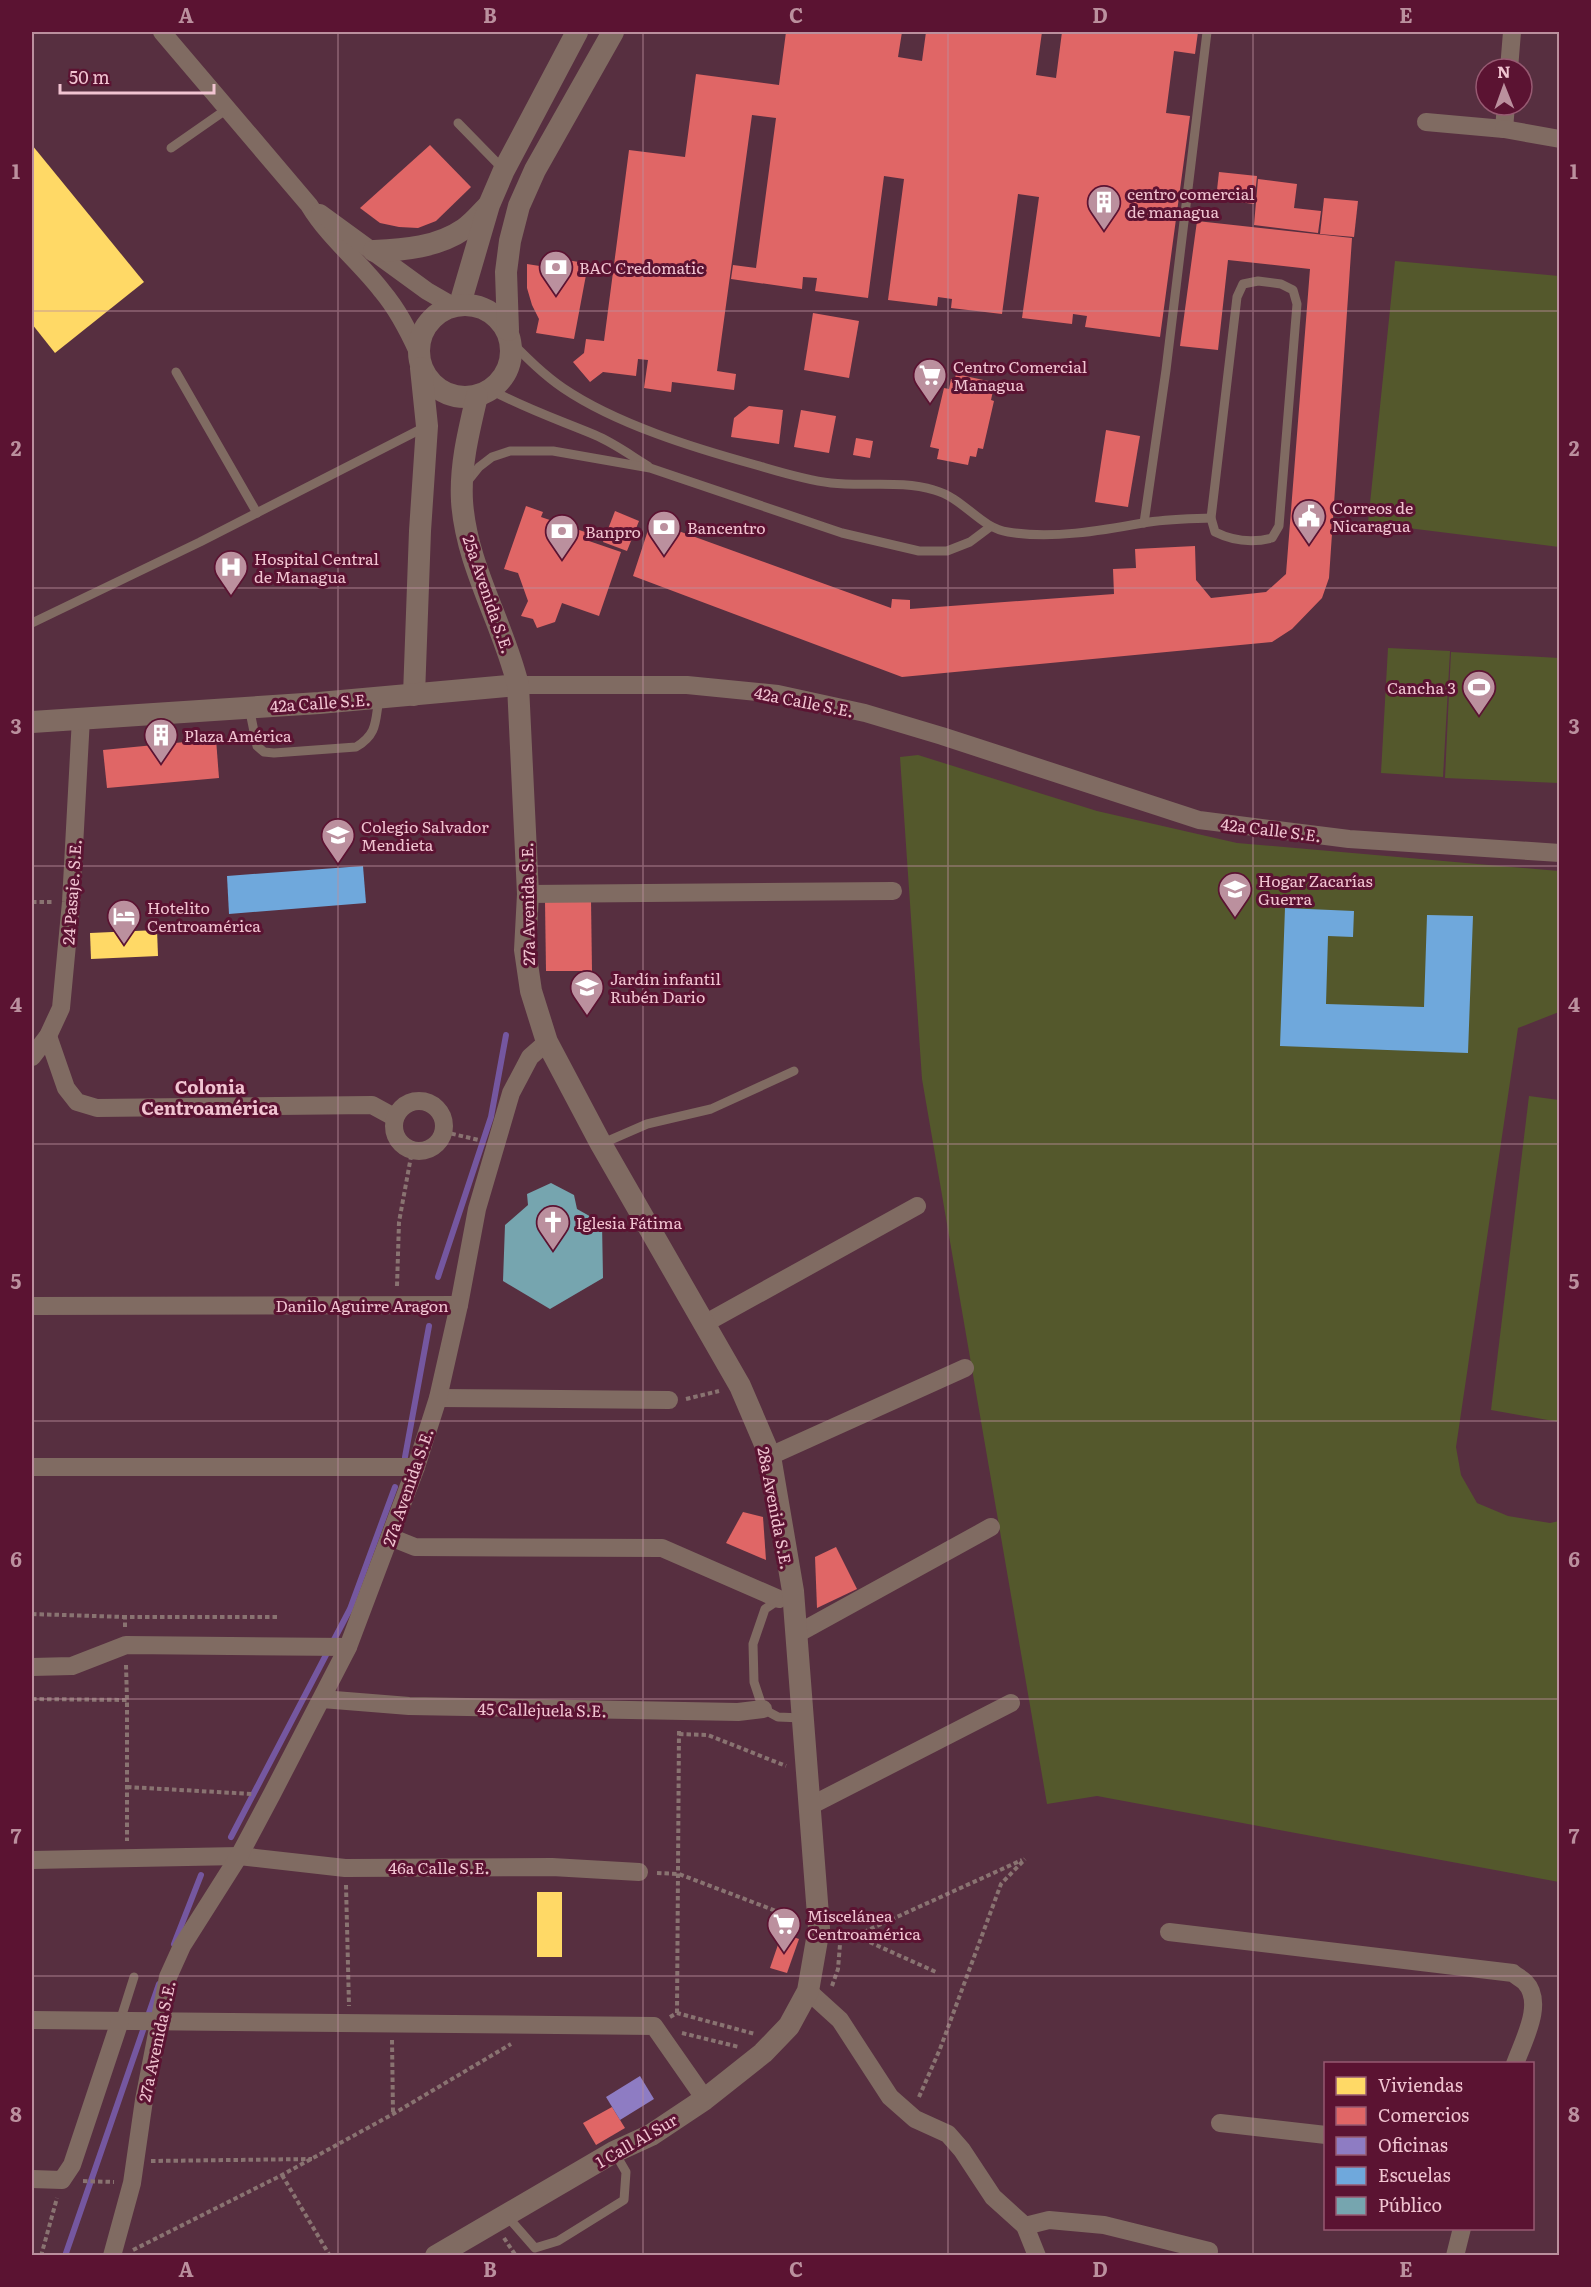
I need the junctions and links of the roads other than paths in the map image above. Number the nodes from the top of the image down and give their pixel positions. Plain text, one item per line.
1 (162, 32) edge
2 (577, 32) edge
3 (613, 32) edge
4 (1207, 32) edge
5 (1512, 32) edge
6 (1510, 57) edge
7 (227, 109) junction
8 (1505, 117) edge
9 (1426, 122) dead end
10 (458, 123) dead end
11 (1504, 129) junction
12 (1560, 139) edge
13 (171, 148) dead end
14 (504, 170) junction
15 (309, 205) junction
16 (489, 205) junction
17 (374, 251) junction
18 (456, 305) junction
19 (510, 337) junction
20 (420, 360) junction
21 (176, 372) dead end
22 (484, 393) junction
23 (427, 426) junction
24 (650, 468) junction
25 (462, 488) junction
26 (257, 513) junction
27 (1211, 518) junction
28 (1144, 523) junction
29 (990, 527) junction
30 (32, 623) edge
31 (518, 685) junction
32 (414, 695) junction
33 (379, 698) junction
34 (249, 707) junction
35 (81, 718) junction
36 (32, 722) edge
37 (1560, 853) edge
38 (893, 891) dead end
39 (528, 894) junction
40 (48, 1036) junction
41 (547, 1042) junction
42 (32, 1057) edge
43 (794, 1071) dead end
44 (394, 1117) junction
45 (601, 1144) junction
46 (917, 1206) dead end
47 (459, 1305) junction
48 (32, 1306) edge
49 (704, 1324) junction
50 (965, 1368) dead end
51 (438, 1398) junction
52 (669, 1400) road end
53 (770, 1456) junction
54 (32, 1467) edge
55 (413, 1468) junction
56 (991, 1527) dead end
57 (390, 1537) junction
58 (786, 1595) junction
59 (795, 1635) junction
60 (342, 1646) junction
61 (32, 1667) edge
62 (322, 1699) junction
63 (1011, 1703) dead end
64 (763, 1709) junction
65 (802, 1718) junction
66 (808, 1807) junction
67 (236, 1856) junction
68 (32, 1860) edge
69 (639, 1872) road end
70 (1169, 1932) dead end
71 (134, 1977) dead end
72 (816, 1999) junction
73 (32, 2020) edge
74 (140, 2022) junction
75 (1516, 2062) edge
76 (705, 2099) junction
77 (1220, 2123) dead end
78 (1324, 2135) edge
79 (615, 2152) junction
80 (32, 2179) edge
81 (506, 2215) junction
82 (1025, 2226) junction
83 (1462, 2230) edge
84 (1209, 2251) dead end
85 (112, 2256) edge
86 (436, 2256) edge
87 (1037, 2256) edge
88 (1455, 2256) edge

1 - 7 street
2 - 14 street
3 - 19 street
4 - 28 lane
5 - 6 street
7 - 13 lane
7 - 15 street
8 - 11 street
9 - 11 street
10 - 14 lane
11 - 12 street
14 - 16 street
15 - 17 street
15 - 20 street
16 - 17 street
16 - 18 street
17 - 18 street
18 - 19 street
18 - 20 street
19 - 22 street
19 - 29 lane
20 - 22 street
20 - 23 street
21 - 26 lane
22 - 24 lane
22 - 25 street, 25a Avenida S.E.
23 - 26 lane
23 - 32 street
24 - 25 lane
24 - 29 lane
25 - 31 street, 25a Avenida S.E.
26 - 30 lane
27 - 27 lane
27 - 28 lane
28 - 29 lane
31 - 32 street, 42a Calle S.E.
31 - 37 street, 42a Calle S.E.
31 - 39 street, 27a Avenida S.E.
32 - 33 street, 42a Calle S.E.
33 - 34 street, 42a Calle S.E.
33 - 34 lane
34 - 35 street, 42a Calle S.E.
35 - 36 street, 42a Calle S.E.
35 - 40 street, 24 Pasaje. S.E.
38 - 39 street
39 - 41 street, 27a Avenida S.E.
40 - 42 street, 24 Pasaje. S.E.
40 - 44 street
41 - 45 street, 28a Avenida S.E.
41 - 47 street, 27a Avenida S.E.
43 - 45 lane
44 - 44 street
45 - 49 street, 28a Avenida S.E.
46 - 49 street
47 - 48 street, Danilo Aguirre Aragon
47 - 51 street, 27a Avenida S.E.
49 - 53 street, 28a Avenida S.E.
50 - 53 street
51 - 52 street
51 - 55 street, 27a Avenida S.E.
53 - 58 street, 28a Avenida S.E.
54 - 55 street
55 - 57 street, 27a Avenida S.E.
56 - 59 street
57 - 58 street
57 - 60 street, 27a Avenida S.E.
58 - 59 street, 28a Avenida S.E.
58 - 64 lane
59 - 65 street, 28a Avenida S.E.
60 - 61 street
60 - 62 street, 27a Avenida S.E.
62 - 64 street, 45 Callejuela S.E.
62 - 67 street, 27a Avenida S.E.
63 - 66 street
64 - 65 lane
65 - 66 street, 28a Avenida S.E.
66 - 72 street, 28a Avenida S.E.
67 - 68 street, 46a Calle S.E.
67 - 69 street, 46a Calle S.E.
67 - 74 street, 27a Avenida S.E.
70 - 75 street
71 - 74 lane
72 - 76 street, 1 Call Al Sur
72 - 82 street
73 - 74 street
74 - 76 street
74 - 80 street
74 - 85 street, 27a Avenida S.E.
76 - 79 street, 1 Call Al Sur
77 - 78 street
79 - 81 street, 1 Call Al Sur
79 - 81 lane
81 - 86 street, 1 Call Al Sur
82 - 84 street
82 - 87 street
83 - 88 street

